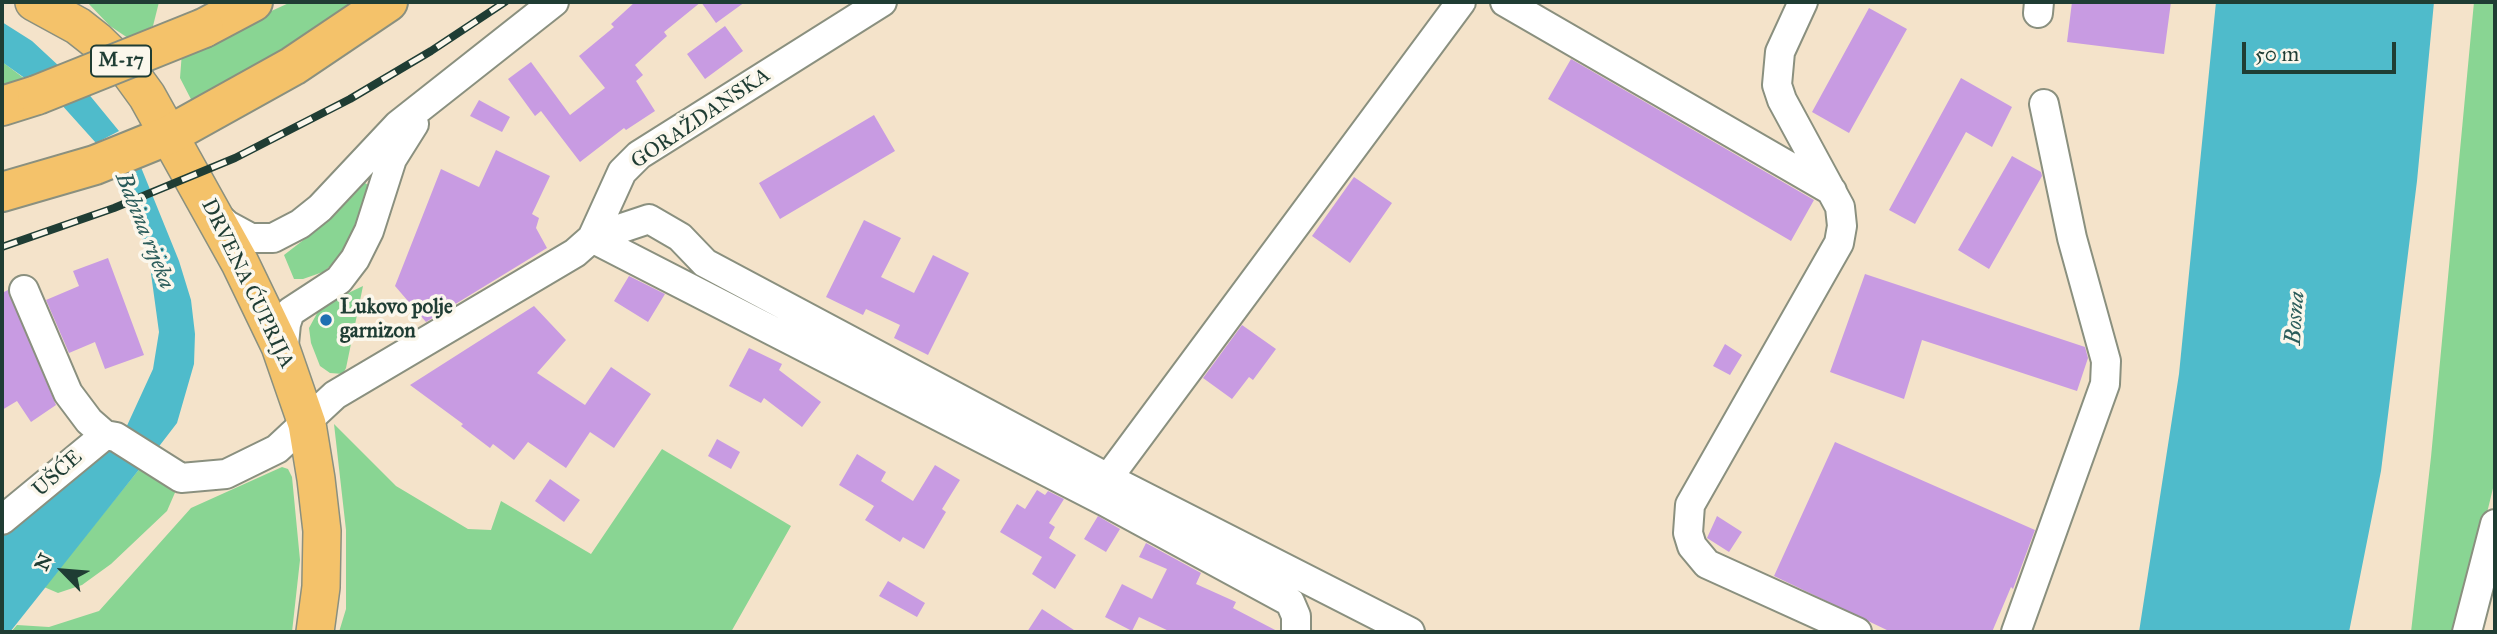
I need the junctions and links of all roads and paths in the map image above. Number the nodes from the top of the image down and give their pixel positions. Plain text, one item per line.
1 (34, 2) edge
2 (253, 2) edge
3 (388, 2) edge
4 (554, 2) edge
5 (882, 2) edge
6 (1461, 2) edge
7 (1505, 2) edge
8 (1803, 2) edge
9 (73, 14) edge
10 (439, 91) junction
11 (19, 101) edge
12 (2045, 104) dead end
13 (156, 141) junction
14 (1832, 191) junction
15 (2, 192) edge
16 (212, 212) junction
17 (592, 238) junction
18 (24, 290) dead end
19 (283, 354) junction
20 (307, 425) junction
21 (110, 436) junction
22 (1108, 478) junction
23 (2, 520) edge
24 (2495, 524) edge
25 (315, 632) edge
26 (1296, 632) edge
27 (1410, 632) edge
28 (1857, 632) edge
29 (2016, 632) edge
30 (2467, 632) edge

1 - 9 main road, DRVENA ĆUPRIJA
2 - 11 highway, M-17, bridge
3 - 13 highway
4 - 10 street
5 - 17 street, GORAŽDANSKA
6 - 22 street
7 - 14 street
8 - 14 street
9 - 13 main road, DRVENA ĆUPRIJA
10 - 16 street
10 - 19 street
12 - 29 street
13 - 15 highway
13 - 16 main road, DRVENA ĆUPRIJA
14 - 28 street
16 - 19 main road, DRVENA ĆUPRIJA
17 - 20 street, GORAŽDANSKA
17 - 22 street
17 - 26 street
18 - 21 street, GORAŽDANSKA
19 - 20 main road, DRVENA ĆUPRIJA
20 - 21 street, GORAŽDANSKA
20 - 25 main road, DRVENA ĆUPRIJA
21 - 23 street, UŠĆE
22 - 27 street
24 - 30 street

